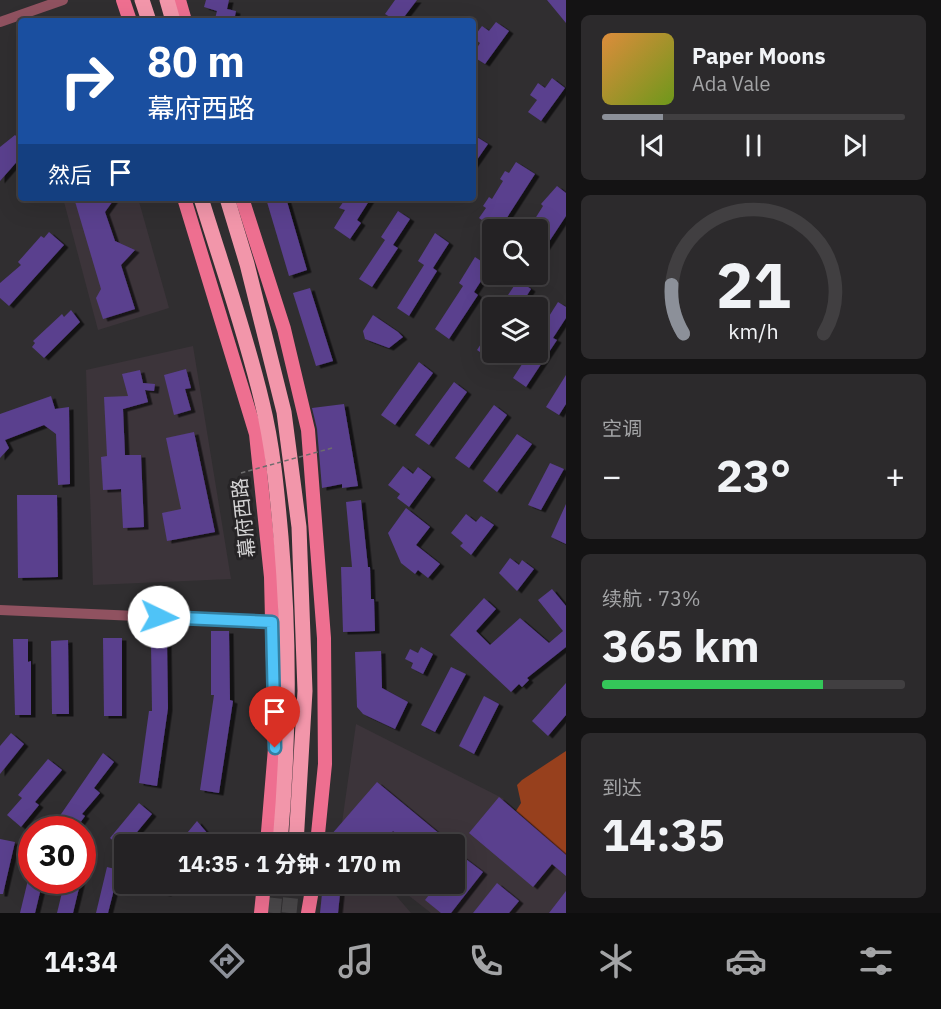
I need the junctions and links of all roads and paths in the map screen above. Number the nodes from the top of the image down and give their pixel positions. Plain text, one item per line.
1 (63, 0) edge
2 (123, 0) edge
3 (142, 0) edge
4 (166, 0) edge
5 (179, 0) edge
6 (129, 18) edge
7 (147, 18) edge
8 (172, 18) edge
9 (184, 18) edge
10 (0, 22) edge
11 (185, 201) edge
12 (202, 201) edge
13 (228, 201) edge
14 (243, 201) edge
15 (332, 448) dead end
16 (241, 473) dead end
17 (0, 610) edge
18 (272, 622) junction
19 (268, 834) edge
20 (281, 834) edge
21 (297, 834) edge
22 (317, 834) edge
23 (263, 894) edge
24 (311, 894) edge
25 (261, 913) edge
26 (308, 913) edge

1 - 10 street
2 - 6 main road
3 - 7 highway
4 - 8 highway
5 - 9 main road
11 - 18 main road, 幕府西路
12 - 20 highway, 幕府西路
13 - 21 highway
14 - 22 main road
15 - 16 path, bridge
17 - 18 street
18 - 19 main road, 幕府西路
23 - 25 main road
24 - 26 main road

